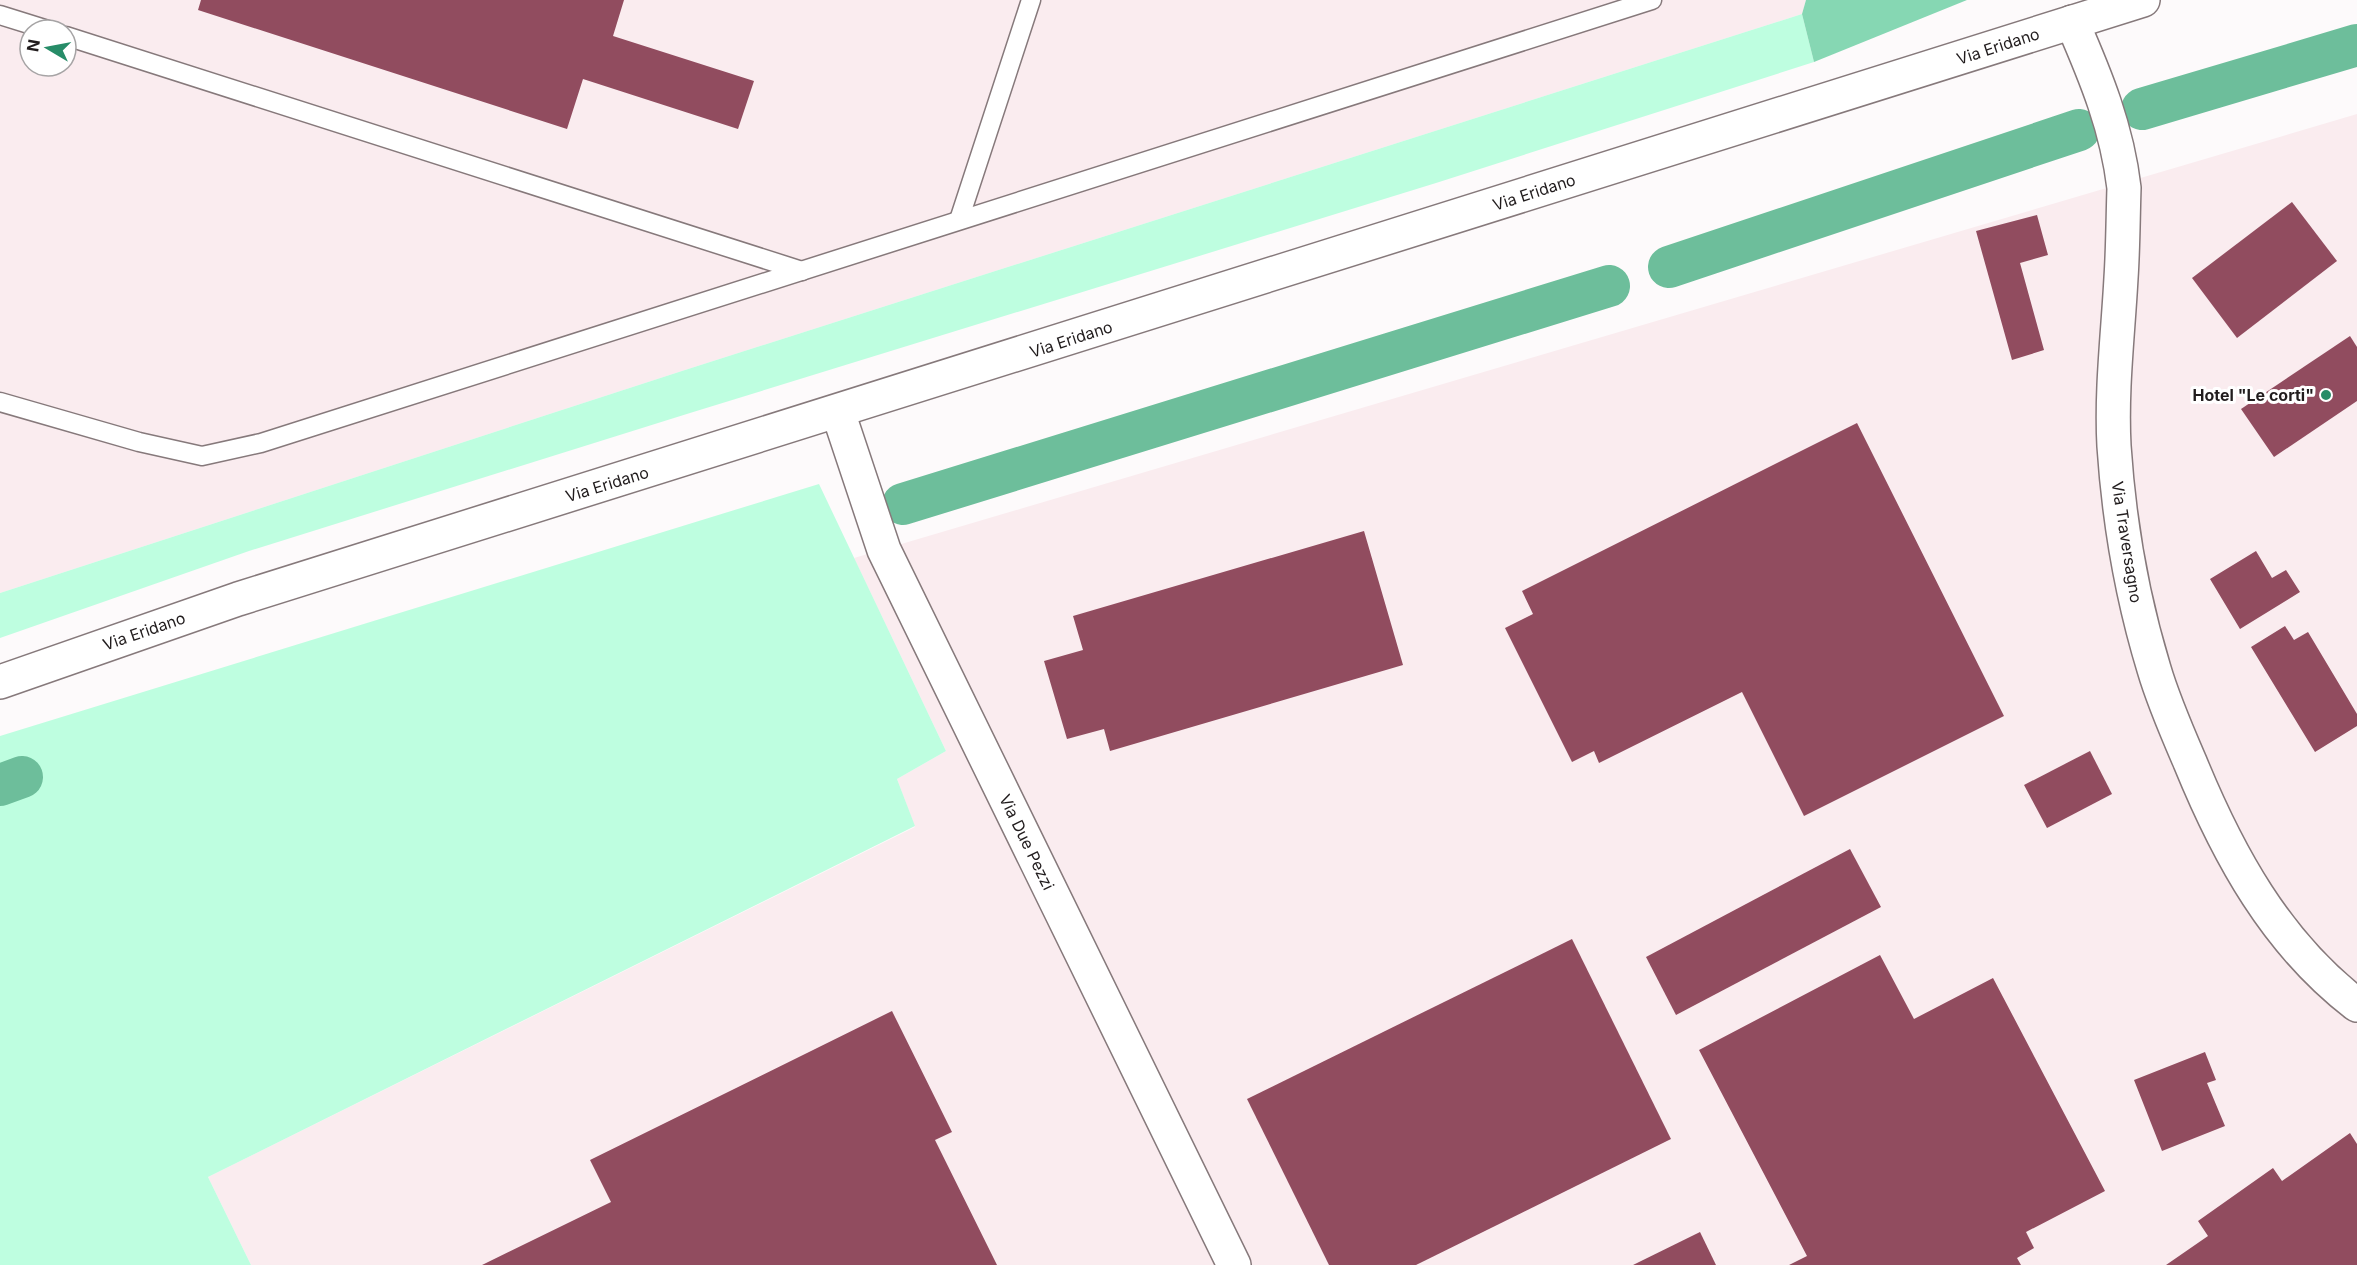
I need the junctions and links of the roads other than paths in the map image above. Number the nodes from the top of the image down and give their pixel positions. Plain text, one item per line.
1 (1031, 0) edge
2 (1652, 0) edge
3 (2144, 0) edge
4 (0, 15) edge
5 (18, 21) edge
6 (2072, 22) junction
7 (78, 40) edge
8 (959, 220) junction
9 (802, 271) junction
10 (0, 402) edge
11 (838, 412) junction
12 (0, 682) edge
13 (2357, 1005) edge
14 (1234, 1265) edge

1 - 8 lane
2 - 8 lane
3 - 6 main road, Via Eridano
4 - 5 lane
6 - 11 main road, Via Eridano
6 - 13 main road, Via Traversagno
7 - 9 lane
8 - 9 lane
9 - 10 lane
11 - 12 main road, Via Eridano
11 - 14 main road, Via Due Pezzi

